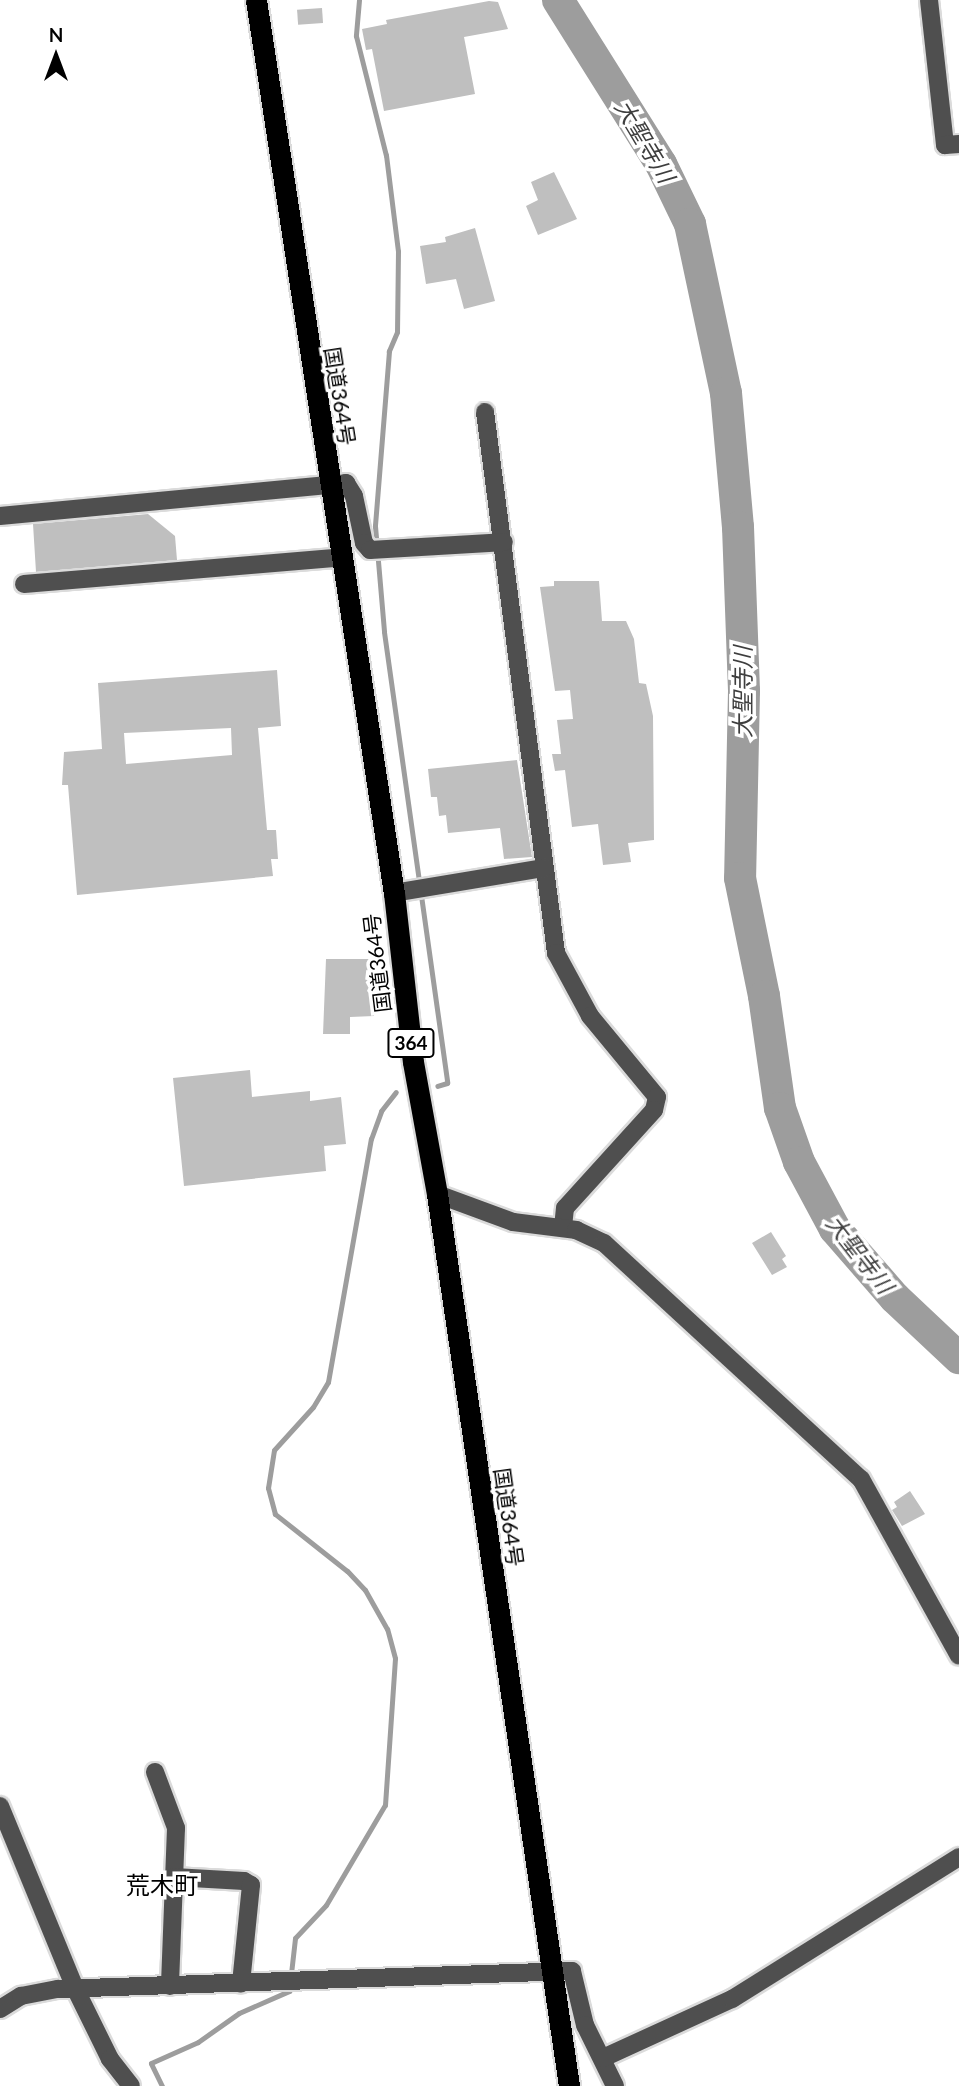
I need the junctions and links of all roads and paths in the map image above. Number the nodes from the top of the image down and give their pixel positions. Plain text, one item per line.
1 (256, 0) edge
2 (929, 0) edge
3 (959, 144) edge
4 (485, 412) dead end
5 (329, 482) junction
6 (0, 516) edge
7 (504, 542) junction
8 (343, 557) junction
9 (24, 584) dead end
10 (544, 868) junction
11 (394, 893) junction
12 (437, 1194) junction
13 (563, 1227) junction
14 (959, 1656) edge
15 (155, 1772) dead end
16 (0, 1806) edge
17 (959, 1857) edge
18 (174, 1877) junction
19 (549, 1971) junction
20 (241, 1983) junction
21 (170, 1986) junction
22 (76, 1990) junction
23 (0, 2009) edge
24 (603, 2058) junction
25 (131, 2086) edge
26 (569, 2086) edge
27 (615, 2086) edge

1 - 5 highway, 国道364号 / 364
2 - 3 street
4 - 7 street
5 - 6 street
5 - 7 street
5 - 8 highway, 国道364号 / 364
7 - 10 street
8 - 9 street
8 - 11 highway, 国道364号 / 364
10 - 11 street
10 - 13 street
11 - 12 highway, 国道364号 / 364
12 - 13 street
12 - 19 highway, 国道364号 / 364
13 - 14 street
15 - 18 street
16 - 22 street
17 - 24 street
18 - 20 street
18 - 21 street
19 - 20 street
19 - 24 street
19 - 26 highway, 国道364号 / 364
20 - 21 street
21 - 22 street
22 - 23 street
22 - 25 street
24 - 27 street

